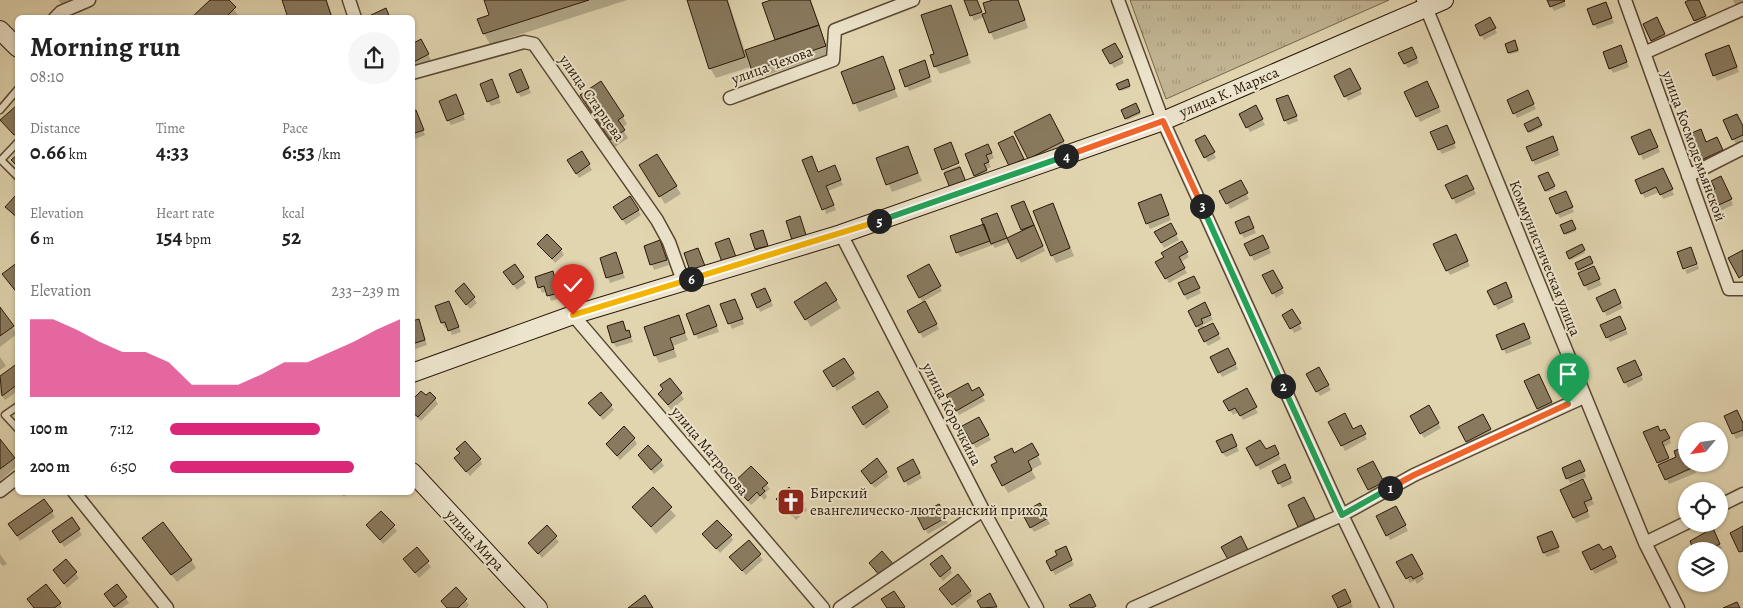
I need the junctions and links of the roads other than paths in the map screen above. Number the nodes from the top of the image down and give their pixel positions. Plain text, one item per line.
1 (89, 0) edge
2 (349, 0) edge
3 (913, 0) edge
4 (1118, 0) edge
5 (1444, 0) edge
6 (1625, 0) edge
7 (1425, 4) edge
8 (1743, 9) edge
9 (58, 15) edge
10 (354, 15) edge
11 (0, 30) edge
12 (15, 45) edge
13 (1644, 53) junction
14 (415, 72) edge
15 (15, 93) edge
16 (730, 98) dead end
17 (0, 110) edge
18 (1163, 121) junction
19 (15, 145) edge
20 (1743, 148) edge
21 (15, 174) edge
22 (1688, 176) junction
23 (841, 234) junction
24 (683, 281) junction
25 (1743, 289) edge
26 (573, 315) junction
27 (415, 372) edge
28 (1584, 397) junction
29 (15, 408) edge
30 (15, 426) edge
31 (415, 475) edge
32 (15, 479) edge
33 (0, 491) edge
34 (1743, 494) edge
35 (76, 495) edge
36 (1728, 502) edge
37 (983, 510) junction
38 (1342, 515) junction
39 (1678, 527) edge
40 (1645, 543) junction
41 (167, 608) edge
42 (538, 608) edge
43 (823, 608) edge
44 (840, 608) edge
45 (1037, 608) edge
46 (1133, 608) edge
47 (1387, 608) edge
48 (1678, 608) edge

1 - 9 street
2 - 10 street
3 - 16 street, улица Чехова
4 - 18 street
5 - 7 main road, улица К. Маркса
6 - 13 street, улица Космодемьянской
7 - 18 main road, улица К. Маркса
7 - 28 street, Коммунистическая улица
8 - 13 street
11 - 12 main road
13 - 22 street, улица Космодемьянской
14 - 24 street, улица Старцева
15 - 17 lane
18 - 23 main road, улица К. Маркса
18 - 38 street
19 - 21 lane
20 - 22 street
22 - 25 street, улица Космодемьянской
23 - 24 main road, улица К. Маркса
23 - 37 street, улица Корочкина
24 - 26 main road, улица К. Маркса
26 - 27 main road, улица К. Маркса
26 - 43 street, улица Матросова
28 - 38 street
28 - 40 street, Коммунистическая улица
29 - 30 lane
31 - 42 main road, улица Мира
32 - 33 street
34 - 36 street
35 - 41 street
37 - 44 street
37 - 45 street, улица Корочкина
38 - 46 street
38 - 47 street
39 - 40 street
40 - 48 street, Коммунистическая улица

